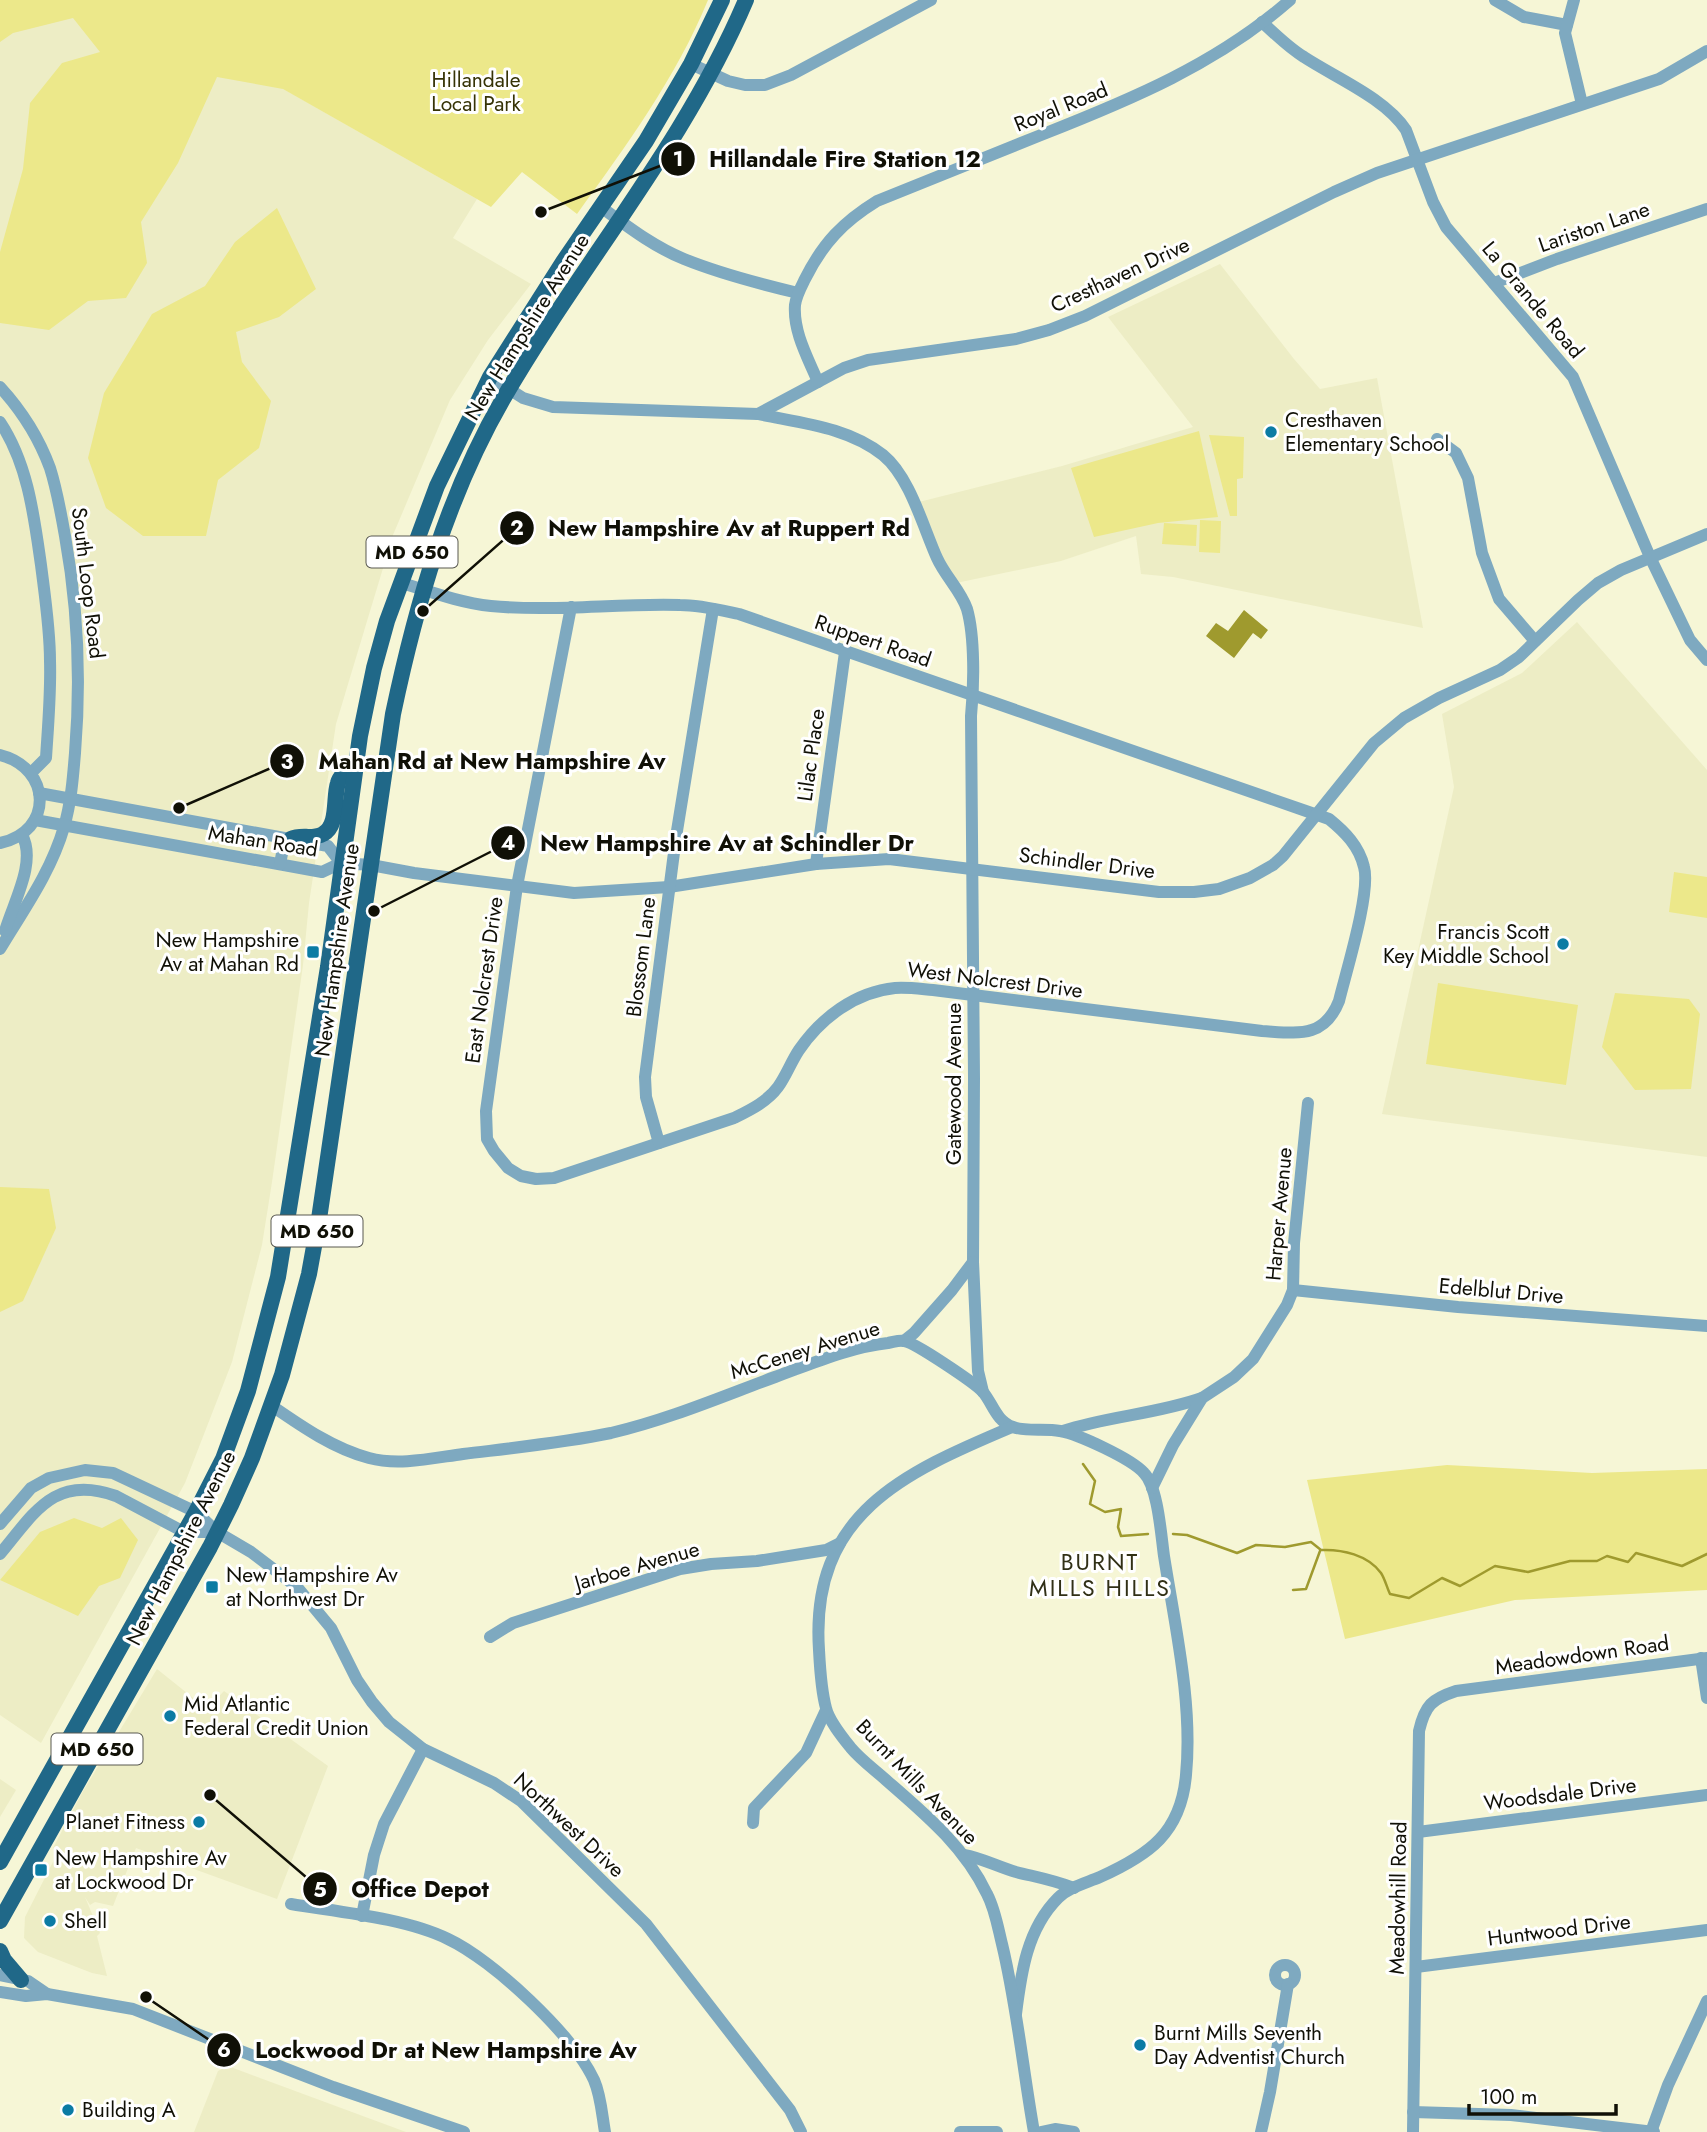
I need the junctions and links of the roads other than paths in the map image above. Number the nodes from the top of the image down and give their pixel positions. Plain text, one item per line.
1 (722, 0) edge
2 (746, 0) edge
3 (1290, 0) edge
4 (1495, 0) edge
5 (1574, 0) edge
6 (926, 1) edge
7 (1262, 22) junction
8 (1567, 25) junction
9 (1707, 51) edge
10 (691, 64) junction
11 (711, 74) junction
12 (1583, 104) junction
13 (1417, 159) junction
14 (601, 207) junction
15 (1707, 209) edge
16 (618, 220) junction
17 (1494, 283) junction
18 (799, 293) junction
19 (490, 377) junction
20 (818, 382) junction
21 (0, 387) edge
22 (508, 390) junction
23 (758, 414) junction
24 (0, 422) edge
25 (1437, 439) dead end
26 (1707, 534) edge
27 (1650, 557) junction
28 (402, 583) junction
29 (424, 589) junction
30 (570, 607) junction
31 (713, 609) junction
32 (1535, 641) junction
33 (845, 652) junction
34 (1707, 660) edge
35 (973, 696) junction
36 (0, 755) edge
37 (356, 762) junction
38 (31, 773) junction
39 (39, 793) junction
40 (70, 799) junction
41 (1316, 815) junction
42 (35, 820) junction
43 (65, 825) junction
44 (22, 835) junction
45 (288, 838) junction
46 (0, 842) edge
47 (341, 863) junction
48 (280, 864) junction
49 (816, 864) junction
50 (371, 865) junction
51 (973, 869) junction
52 (516, 887) junction
53 (669, 887) junction
54 (0, 948) edge
55 (973, 996) junction
56 (1308, 1103) dead end
57 (659, 1143) junction
58 (494, 1151) joint
59 (973, 1262) junction
60 (1293, 1290) junction
61 (1707, 1326) edge
62 (904, 1341) junction
63 (983, 1392) junction
64 (1202, 1398) junction
65 (272, 1406) junction
66 (1012, 1427) junction
67 (1063, 1431) junction
68 (1152, 1488) junction
69 (196, 1512) junction
70 (0, 1524) edge
71 (184, 1532) junction
72 (217, 1532) junction
73 (840, 1542) junction
74 (0, 1553) edge
75 (489, 1637) dead end
76 (1704, 1658) edge
77 (1463, 1690) joint
78 (1707, 1698) edge
79 (826, 1710) junction
80 (424, 1749) junction
81 (1707, 1794) edge
82 (754, 1822) dead end
83 (1419, 1832) junction
84 (964, 1854) junction
85 (0, 1862) edge
86 (1074, 1888) junction
87 (291, 1904) dead end
88 (362, 1916) junction
89 (0, 1921) edge
90 (1707, 1930) edge
91 (0, 1951) edge
92 (1416, 1967) junction
93 (0, 1975) edge
94 (21, 1980) junction
95 (1288, 1984) dead end
96 (0, 1992) edge
97 (47, 1994) junction
98 (1707, 2001) edge
99 (1016, 2014) junction
100 (1413, 2112) junction
101 (464, 2132) edge
102 (605, 2132) edge
103 (801, 2132) edge
104 (960, 2132) edge
105 (997, 2132) edge
106 (1034, 2132) edge
107 (1041, 2132) edge
108 (1074, 2132) edge
109 (1261, 2132) edge
110 (1413, 2132) edge
111 (1652, 2132) edge

1 - 10 main road, New Hampshire Avenue / MD 650
2 - 11 main road, New Hampshire Avenue / MD 650
3 - 7 street, Royal Road
4 - 8 street
5 - 8 street
6 - 11 street
7 - 13 street, La Grande Road
7 - 18 street, Royal Road
8 - 12 street
9 - 12 street, Cresthaven Drive
10 - 11 street
10 - 14 main road, New Hampshire Avenue / MD 650
11 - 16 main road, New Hampshire Avenue / MD 650
12 - 13 street, Cresthaven Drive
13 - 17 street, La Grande Road
13 - 20 street, Cresthaven Drive
14 - 16 street
14 - 19 main road, New Hampshire Avenue / MD 650
15 - 17 street, Lariston Lane
16 - 18 street
16 - 22 main road, New Hampshire Avenue / MD 650
17 - 27 street, La Grande Road
18 - 20 street, Royal Road
19 - 22 street
19 - 28 main road, New Hampshire Avenue / MD 650
20 - 23 street, Cresthaven Drive
21 - 40 street, South Loop Road
22 - 23 street
22 - 29 main road, New Hampshire Avenue / MD 650
23 - 35 street, Gatewood Avenue
24 - 38 street, South Loop Road
25 - 32 street
26 - 27 street, Schindler Drive
27 - 32 street, Schindler Drive
27 - 34 street, La Grande Road
28 - 29 street, Ruppert Road
28 - 37 main road, New Hampshire Avenue / MD 650
29 - 30 street, Ruppert Road
29 - 50 main road, New Hampshire Avenue / MD 650
30 - 31 street, Ruppert Road
30 - 52 street, East Nolcrest Drive
31 - 33 street, Ruppert Road
31 - 53 street, Blossom Lane
32 - 41 street, Schindler Drive
33 - 35 street, Ruppert Road
33 - 49 street, Lilac Place
35 - 41 street, Ruppert Road
35 - 51 street, Gatewood Avenue
36 - 38 street
37 - 45 main road
37 - 47 main road, New Hampshire Avenue / MD 650
38 - 39 street
39 - 40 street, Mahan Road
39 - 42 street
40 - 43 street
40 - 45 street, Mahan Road
41 - 51 street, Schindler Drive
41 - 55 street, West Nolcrest Drive
42 - 43 street, Mahan Road
42 - 44 street
43 - 48 street, Mahan Road
43 - 54 street
44 - 46 street
44 - 54 street
45 - 47 street, Mahan Road
45 - 48 street
47 - 48 street, Mahan Road
47 - 50 street, Schindler Drive
47 - 69 main road, New Hampshire Avenue / MD 650
49 - 51 street, Schindler Drive
49 - 53 street, Schindler Drive
50 - 52 street, Schindler Drive
50 - 65 main road, New Hampshire Avenue / MD 650
51 - 55 street, Gatewood Avenue
52 - 53 street, Schindler Drive
52 - 58 street, East Nolcrest Drive
53 - 57 street, Blossom Lane
55 - 57 street, West Nolcrest Drive
55 - 59 street, Gatewood Avenue
56 - 60 street, Harper Avenue
57 - 58 street, West Nolcrest Drive
59 - 62 street
59 - 63 street, Gatewood Avenue
60 - 61 street, Edelblut Drive
60 - 64 street, Harper Avenue
62 - 63 street, McCeney Avenue
62 - 65 street, McCeney Avenue
63 - 66 street, McCeney Avenue
64 - 67 street
64 - 68 street, Harper Avenue
65 - 72 main road, New Hampshire Avenue / MD 650
66 - 67 street
66 - 73 street, Burnt Mills Avenue
67 - 68 street
68 - 86 street
69 - 70 street, Northwest Drive
69 - 71 main road, New Hampshire Avenue / MD 650
69 - 72 street, Northwest Drive
71 - 72 street
71 - 74 street
71 - 85 main road, New Hampshire Avenue / MD 650
72 - 80 street, Northwest Drive
72 - 89 main road, New Hampshire Avenue / MD 650
73 - 75 street, Jarboe Avenue
73 - 79 street, Burnt Mills Avenue
76 - 77 street, Meadowdown Road
76 - 78 street
77 - 83 street, Meadowhill Road
79 - 82 street
79 - 84 street, Burnt Mills Avenue
80 - 88 street
80 - 103 street, Northwest Drive
81 - 83 street, Woodsdale Drive
83 - 92 street, Meadowhill Road
84 - 86 street
84 - 99 street, Burnt Mills Avenue
86 - 99 street
87 - 88 street
88 - 102 street
90 - 92 street, Huntwood Drive
91 - 94 main road
92 - 100 street, Meadowhill Road
93 - 94 street
94 - 97 street
95 - 109 street
96 - 97 street
97 - 101 street
98 - 111 street
99 - 106 street, Burnt Mills Avenue
100 - 110 street, Meadowhill Road
100 - 111 street
104 - 105 street
107 - 108 street

